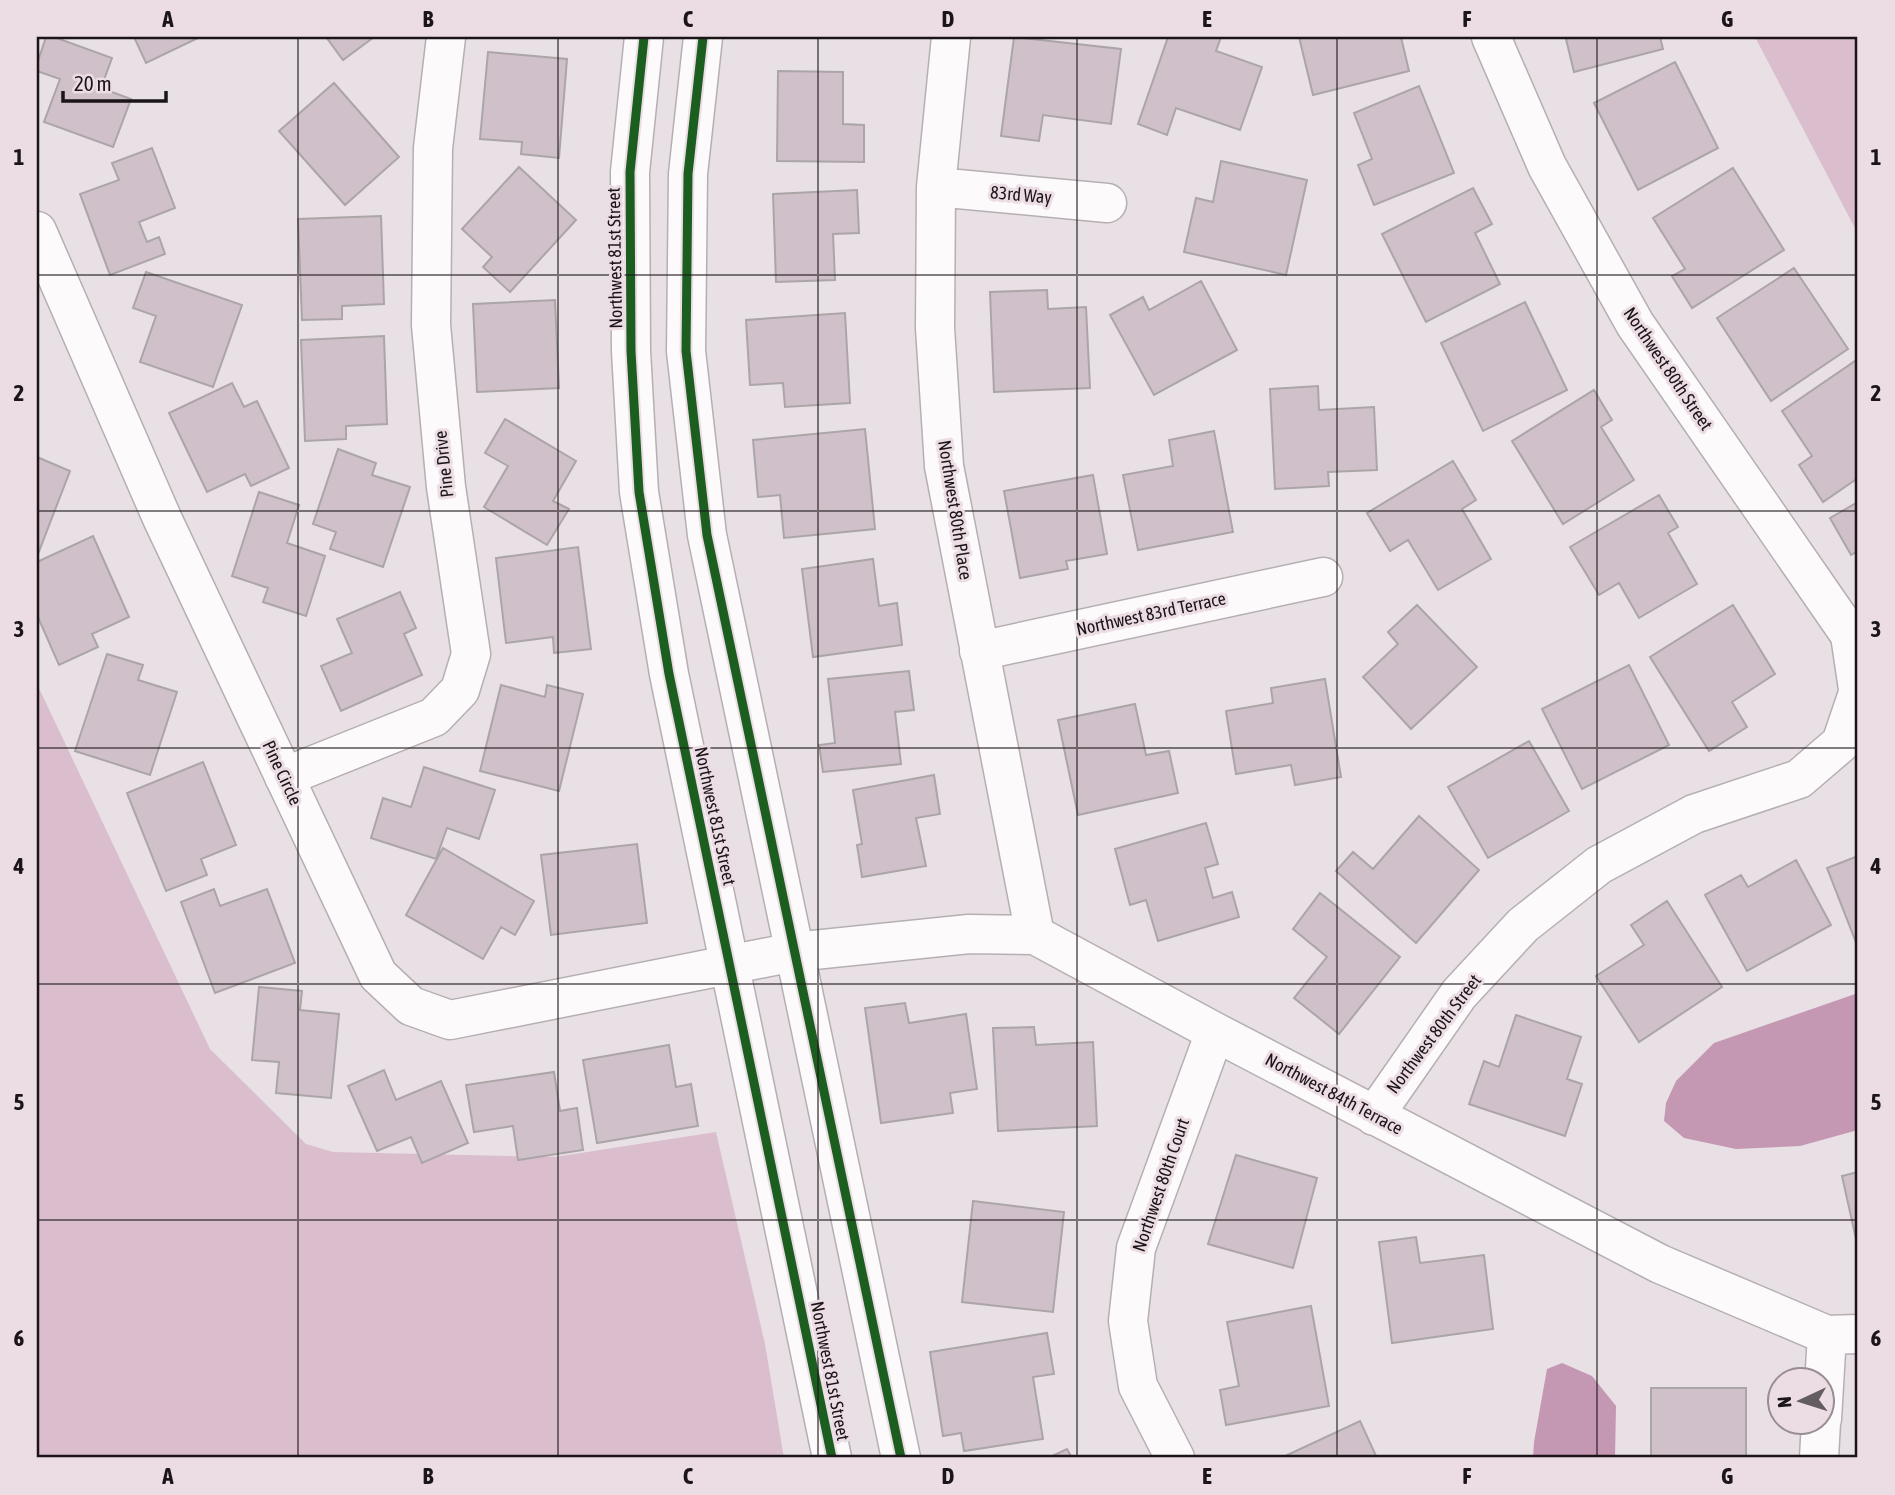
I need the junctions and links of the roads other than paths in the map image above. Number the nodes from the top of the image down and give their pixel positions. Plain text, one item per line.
1 (446, 37) edge
2 (644, 37) edge
3 (703, 37) edge
4 (951, 37) edge
5 (1491, 37) edge
6 (936, 187) junction
7 (1107, 203) dead end
8 (37, 231) edge
9 (1323, 577) dead end
10 (979, 651) junction
11 (1858, 691) edge
12 (284, 777) junction
13 (1035, 935) junction
14 (794, 952) junction
15 (730, 965) junction
16 (1215, 1032) junction
17 (1374, 1116) junction
18 (1843, 1335) edge
19 (1835, 1366) edge
20 (1820, 1436) edge
21 (832, 1458) edge
22 (901, 1458) edge
23 (1175, 1458) edge
24 (1819, 1458) edge

1 - 12 street, Pine Drive
2 - 15 street, Northwest 81st Street
3 - 14 street
4 - 6 street, Northwest 80th Place
5 - 11 street, Northwest 80th Street
6 - 7 street, 83rd Way
6 - 10 street, Northwest 80th Place
8 - 12 street, Pine Circle
9 - 10 street, Northwest 83rd Terrace
10 - 13 street, Northwest 80th Place
11 - 17 street, Northwest 80th Street
12 - 15 street, Pine Circle
13 - 14 street, Northwest 84th Terrace
13 - 16 street, Northwest 84th Terrace
14 - 15 street, Pine Circle
14 - 22 street
15 - 21 street, Northwest 81st Street
16 - 17 street, Northwest 84th Terrace
16 - 23 street, Northwest 80th Court
17 - 18 street, Northwest 84th Terrace
18 - 19 street
20 - 24 street

